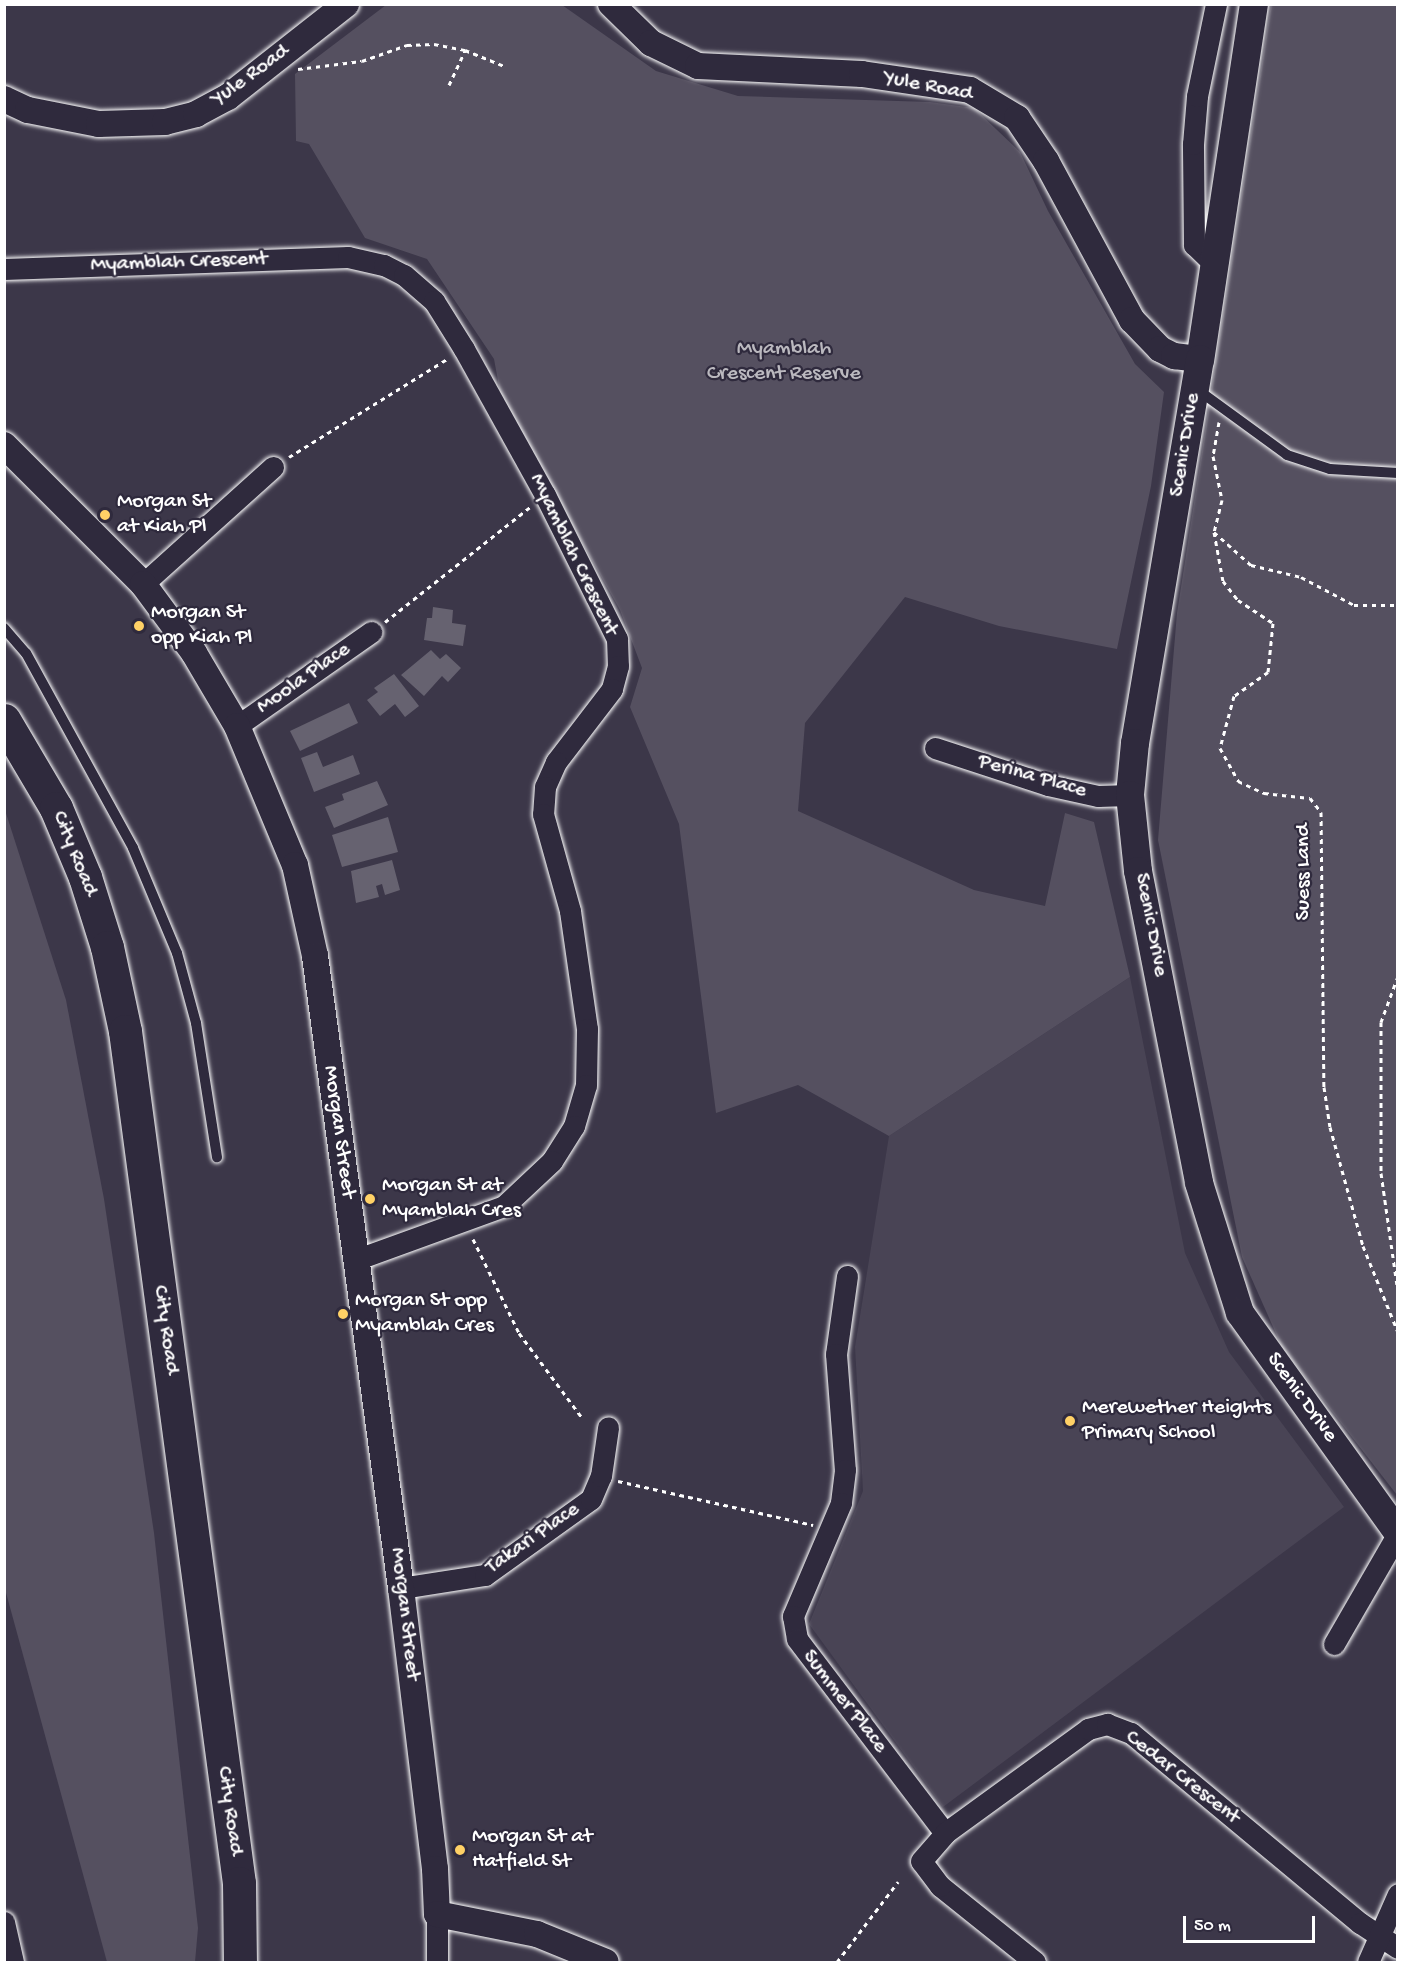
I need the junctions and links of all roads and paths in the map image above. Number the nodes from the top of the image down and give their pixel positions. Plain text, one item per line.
1 (346, 4) edge
2 (611, 4) edge
3 (1216, 4) edge
4 (1254, 4) edge
5 (465, 50) junction
6 (504, 66) dead end
7 (295, 69) dead end
8 (449, 85) dead end
9 (4, 99) edge
10 (1214, 264) junction
11 (4, 268) edge
12 (464, 349) junction
13 (1200, 359) junction
14 (1195, 388) junction
15 (1223, 408) junction
16 (4, 445) edge
17 (273, 467) joint
18 (1398, 473) edge
19 (545, 495) junction
20 (1214, 531) junction
21 (143, 584) junction
22 (1398, 605) edge
23 (4, 628) edge
24 (371, 632) joint
25 (4, 720) edge
26 (237, 726) junction
27 (935, 748) dead end
28 (1130, 795) junction
29 (1398, 976) edge
30 (218, 1157) dead end
31 (473, 1239) dead end
32 (356, 1260) junction
33 (847, 1276) dead end
34 (1398, 1293) edge
35 (1398, 1332) edge
36 (583, 1419) dead end
37 (608, 1428) dead end
38 (618, 1480) dead end
39 (816, 1526) dead end
40 (1398, 1533) edge
41 (401, 1588) junction
42 (1334, 1644) dead end
43 (945, 1833) junction
44 (898, 1882) dead end
45 (1398, 1894) edge
46 (437, 1914) junction
47 (4, 1922) edge
48 (1379, 1936) junction
49 (1398, 1948) edge
50 (13, 1962) edge
51 (240, 1962) edge
52 (437, 1962) edge
53 (606, 1962) edge
54 (837, 1962) edge
55 (1035, 1962) edge
56 (1368, 1962) edge

1 - 9 street, Yule Road
2 - 13 street, Yule Road
3 - 10 street
4 - 10 main road, Scenic Drive
5 - 6 path
5 - 7 path
5 - 8 path
10 - 13 main road, Scenic Drive
11 - 12 street, Myamblah Crescent
12 - 17 path
12 - 19 street, Myamblah Crescent
13 - 14 main road, Scenic Drive
14 - 15 lane
14 - 28 main road, Scenic Drive
15 - 18 lane
15 - 20 path, Suess Land
16 - 21 street, Morgan Street
17 - 21 street
19 - 24 path
19 - 32 street, Myamblah Crescent
20 - 22 path
20 - 35 path, Suess Land
21 - 26 street, Morgan Street
23 - 30 lane
24 - 26 street, Moola Place
25 - 51 highway, City Road
26 - 32 street, Morgan Street
27 - 28 street, Perina Place
28 - 40 main road, Scenic Drive
29 - 34 path
31 - 36 path
32 - 41 street, Morgan Street
33 - 43 street, Summer Place
37 - 41 street, Takari Place
38 - 39 path
40 - 42 street
41 - 46 street, Morgan Street
43 - 48 street, Cedar Crescent
43 - 55 street, Cedar Crescent
44 - 54 path
45 - 48 street
46 - 52 street
46 - 53 street
47 - 50 street
48 - 49 street, Cedar Crescent
48 - 56 street

